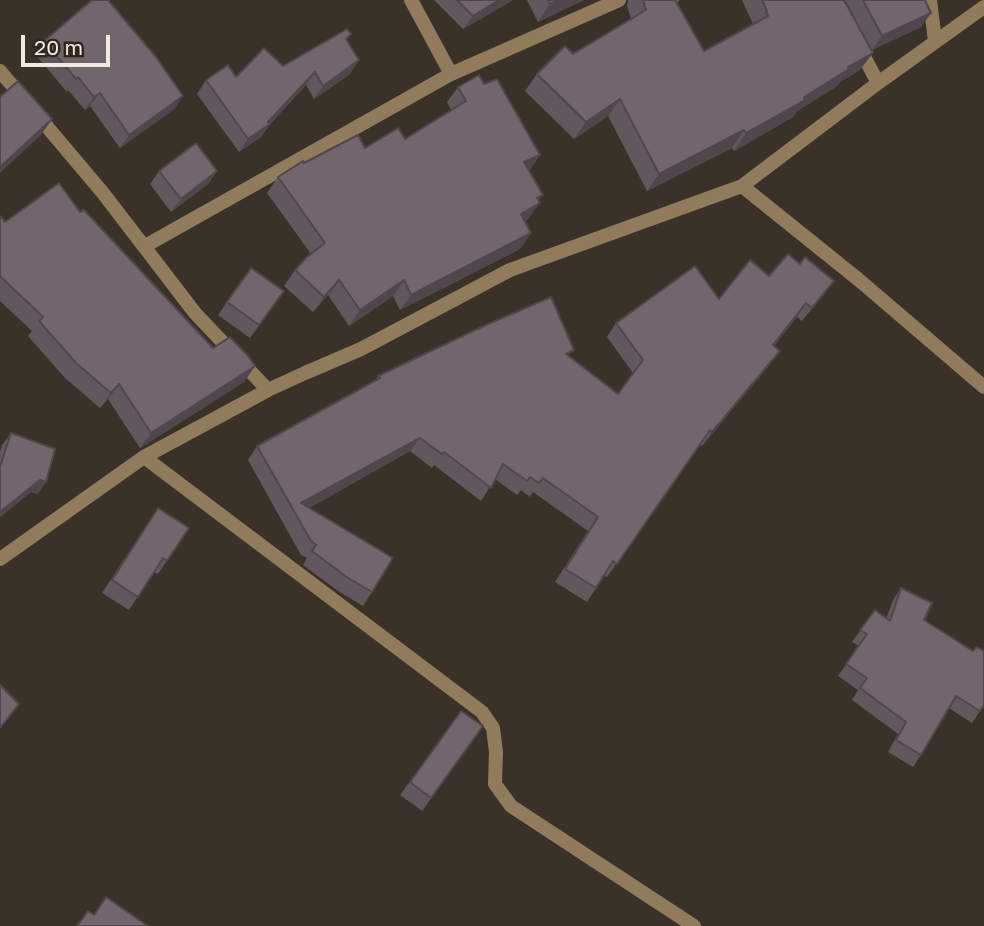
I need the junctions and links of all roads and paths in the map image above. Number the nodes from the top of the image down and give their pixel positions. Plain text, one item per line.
1 (411, 0) edge
2 (619, 0) edge
3 (930, 0) edge
4 (984, 7) edge
5 (853, 35) edge
6 (935, 41) junction
7 (0, 71) edge
8 (450, 74) junction
9 (878, 83) junction
10 (743, 186) junction
11 (145, 246) junction
12 (984, 387) edge
13 (268, 390) junction
14 (144, 457) junction
15 (0, 559) edge
16 (694, 926) edge

1 - 8 street
2 - 8 street
3 - 6 street
4 - 6 street
5 - 9 street
6 - 9 street
7 - 11 street
8 - 11 street
9 - 10 street
10 - 12 street
10 - 13 street
11 - 13 street
13 - 14 street
14 - 15 street
14 - 16 street

